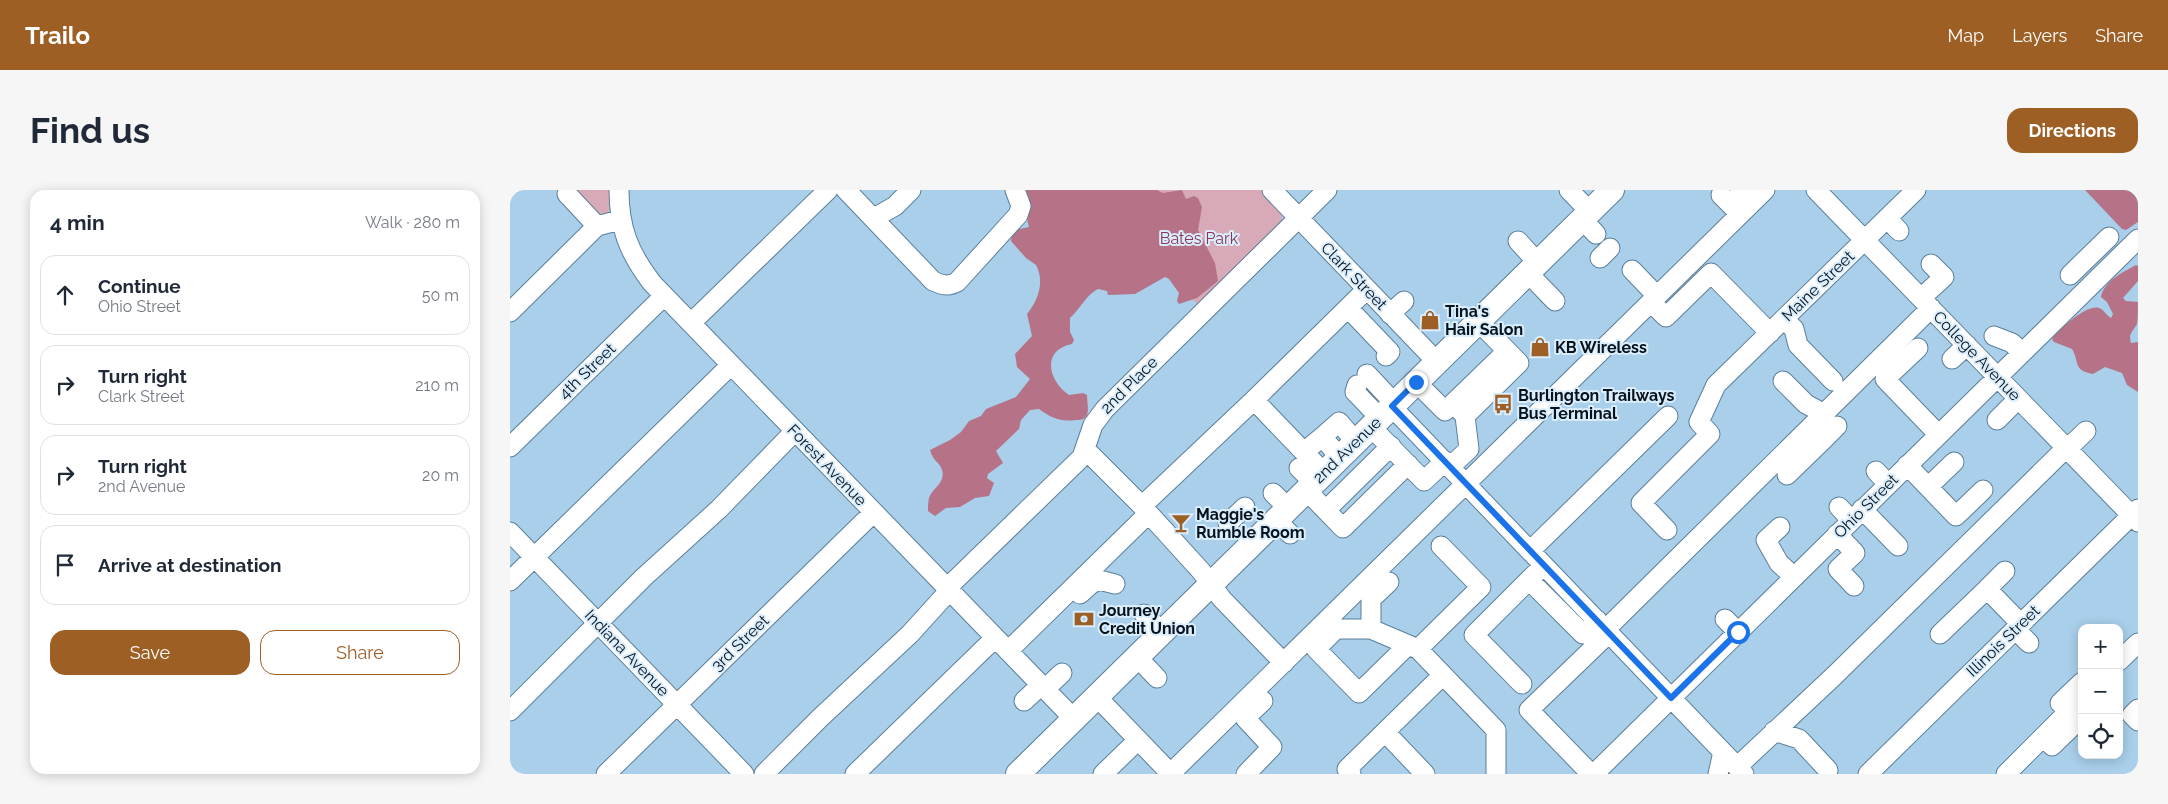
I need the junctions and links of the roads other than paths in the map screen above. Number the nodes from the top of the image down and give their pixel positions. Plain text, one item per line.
1 (619, 190) edge
2 (828, 190) edge
3 (846, 190) edge
4 (911, 190) edge
5 (1272, 190) edge
6 (1326, 190) edge
7 (1569, 190) edge
8 (1612, 190) edge
9 (1745, 190) edge
10 (1765, 190) edge
11 (1816, 190) edge
12 (1916, 190) edge
13 (567, 194) dead end
14 (1018, 198) edge
15 (1730, 205) junction
16 (874, 218) junction
17 (1298, 218) junction
18 (620, 220) junction
19 (1589, 222) junction
20 (597, 226) junction
21 (1864, 240) junction
22 (1518, 241) dead end
23 (2133, 246) edge
24 (1533, 268) junction
25 (1632, 270) dead end
26 (1939, 276) dead end
27 (2090, 286) junction
28 (1367, 289) junction
29 (664, 296) junction
30 (1654, 299) junction
31 (1555, 301) dead end
32 (1926, 303) junction
33 (1348, 308) junction
34 (510, 312) edge
35 (1784, 319) junction
36 (1478, 321) junction
37 (691, 323) junction
38 (1770, 333) junction
39 (1994, 336) dead end
40 (1967, 345) junction
41 (1918, 348) dead end
42 (2021, 352) junction
43 (1386, 356) dead end
44 (1952, 359) dead end
45 (1437, 362) junction
46 (731, 365) junction
47 (1997, 376) junction
48 (1783, 381) dead end
49 (1833, 381) dead end
50 (1416, 382) junction
51 (1362, 386) junction
52 (2018, 399) junction
53 (1254, 400) junction
54 (1459, 410) junction
55 (1668, 416) dead end
56 (1343, 418) junction
57 (1997, 420) dead end
58 (1830, 421) junction
59 (795, 431) junction
60 (2086, 431) dead end
61 (1938, 434) junction
62 (1421, 436) junction
63 (1322, 437) junction
64 (1814, 437) junction
65 (1346, 446) junction
66 (510, 447) edge
67 (2066, 448) junction
68 (1086, 450) junction
69 (1400, 456) junction
70 (1954, 462) dead end
71 (1447, 464) junction
72 (1907, 466) junction
73 (1208, 467) dead end
74 (1787, 475) dead end
75 (1182, 480) junction
76 (1466, 483) junction
77 (1928, 487) junction
78 (1983, 490) dead end
79 (1145, 510) junction
80 (1326, 510) junction
81 (1851, 512) junction
82 (873, 513) junction
83 (2136, 515) edge
84 (1279, 517) junction
85 (1228, 523) dead end
86 (1780, 527) dead end
87 (1667, 530) dead end
88 (510, 532) edge
89 (1837, 534) junction
90 (1441, 546) dead end
91 (1898, 546) dead end
92 (1530, 551) junction
93 (534, 557) junction
94 (1544, 565) junction
95 (2005, 571) dead end
96 (1794, 577) junction
97 (1529, 580) junction
98 (510, 581) edge
99 (1389, 582) dead end
100 (1115, 584) dead end
101 (1211, 585) junction
102 (1854, 586) dead end
103 (1987, 589) junction
104 (948, 590) junction
105 (1144, 614) dead end
106 (1725, 619) dead end
107 (599, 624) junction
108 (2018, 626) junction
109 (1604, 628) junction
110 (1371, 629) junction
111 (1162, 632) junction
112 (1738, 632) junction
113 (1940, 634) dead end
114 (2029, 643) dead end
115 (2138, 643) edge
116 (1413, 647) junction
117 (1006, 649) junction
118 (1316, 649) junction
119 (1137, 657) junction
120 (2123, 657) edge
121 (1284, 663) junction
122 (1062, 673) dead end
123 (1443, 675) junction
124 (1157, 678) dead end
125 (1522, 684) dead end
126 (2078, 686) edge
127 (1043, 687) junction
128 (1097, 697) junction
129 (1671, 698) junction
130 (1024, 701) dead end
131 (2078, 701) edge
132 (677, 705) junction
133 (2138, 709) edge
134 (510, 711) edge
135 (1245, 718) junction
136 (1074, 719) junction
137 (2047, 721) junction
138 (2078, 721) edge
139 (2138, 721) edge
140 (1219, 726) junction
141 (1774, 731) junction
142 (1384, 732) junction
143 (1141, 736) junction
144 (2052, 746) dead end
145 (1724, 752) junction
146 (1828, 770) dead end
147 (1741, 771) edge
148 (1874, 772) edge
149 (606, 774) edge
150 (744, 774) edge
151 (764, 774) edge
152 (856, 774) edge
153 (1018, 774) edge
154 (1103, 774) edge
155 (1171, 774) edge
156 (1246, 774) edge
157 (1351, 774) edge
158 (1425, 774) edge
159 (1496, 774) edge
160 (1592, 774) edge
161 (1718, 774) edge
162 (2006, 774) edge

1 - 18 street, Forest Avenue
2 - 37 street
3 - 16 street
4 - 16 street
5 - 17 street, Clark Street
6 - 17 street, 2nd Place
7 - 19 street
8 - 19 main road, 2nd Avenue
9 - 15 street
10 - 15 street
11 - 21 street, College Avenue
12 - 21 street, Maine Street
13 - 20 street
14 - 16 street
15 - 30 street
17 - 28 street, Clark Street
17 - 68 street, 2nd Place
18 - 20 street
18 - 29 street, Forest Avenue
19 - 24 main road, 2nd Avenue
20 - 34 street
21 - 32 street, College Avenue
21 - 35 street, Maine Street
22 - 24 street
23 - 27 street, Ohio Street
23 - 27 street
24 - 31 street
24 - 36 main road, 2nd Avenue
25 - 30 street
26 - 32 street
27 - 42 street, Ohio Street
28 - 33 street
28 - 45 street, Clark Street
29 - 37 street, Forest Avenue
29 - 66 street, 4th Street
30 - 38 street
30 - 76 street
32 - 40 street, College Avenue
32 - 58 street
33 - 43 street
33 - 53 street
35 - 38 street, Maine Street
35 - 49 street
36 - 45 main road, 2nd Avenue
36 - 54 street
37 - 46 street, Forest Avenue
38 - 87 street, Maine Street
39 - 42 street
40 - 44 street
40 - 47 street, College Avenue
41 - 61 street
42 - 47 street, Ohio Street
45 - 50 main road, 2nd Avenue
46 - 59 street, Forest Avenue
46 - 93 street
47 - 52 street, College Avenue
47 - 61 street, Ohio Street
48 - 58 street
50 - 54 street
50 - 65 main road, 2nd Avenue
51 - 56 street
51 - 65 street
51 - 65 street
52 - 57 street
52 - 67 street, College Avenue
53 - 65 street
53 - 75 street
54 - 71 street
55 - 92 street
56 - 63 street
56 - 65 street
58 - 64 street
59 - 82 street, Forest Avenue
59 - 107 street
60 - 67 street
61 - 72 street, Ohio Street
62 - 65 street
62 - 69 street
62 - 71 street
63 - 65 street
63 - 65 street
64 - 74 street
64 - 109 street
65 - 69 street
65 - 80 street
65 - 84 main road, 2nd Avenue
67 - 83 street, College Avenue
67 - 141 street
68 - 79 street
68 - 104 street, 2nd Place
69 - 71 street
69 - 80 street
69 - 80 street
70 - 77 street
71 - 76 street
72 - 77 street
72 - 81 street, Ohio Street
73 - 75 street
75 - 79 street
76 - 92 street
76 - 121 street
77 - 78 street
79 - 101 street
79 - 117 street
81 - 89 street, Ohio Street
81 - 91 street
82 - 104 street, Forest Avenue
82 - 132 street, 3rd Street
83 - 108 street, Illinois Street
84 - 85 street
84 - 101 main road, 2nd Avenue
86 - 96 street
88 - 93 street, Indiana Avenue
89 - 96 street, Ohio Street
89 - 102 street
90 - 116 street
92 - 94 street
93 - 98 street
93 - 107 street, Indiana Avenue
94 - 97 street
94 - 109 street
95 - 103 street
96 - 112 street, Ohio Street
97 - 109 street
97 - 125 street
99 - 110 street
100 - 117 street
101 - 111 main road, 2nd Avenue
101 - 121 street
103 - 108 street
103 - 113 street
104 - 117 street, Forest Avenue
104 - 151 street, 2nd Place
105 - 111 street
106 - 112 street
107 - 132 street, Indiana Avenue
107 - 134 street
108 - 114 street
108 - 148 street, Illinois Street
109 - 129 street
109 - 160 street
110 - 116 street
110 - 118 street
111 - 119 main road, 2nd Avenue
112 - 129 street, Ohio Street
115 - 120 street
116 - 118 street
116 - 123 street
117 - 127 street, Forest Avenue
117 - 152 street
118 - 135 street
119 - 124 street
119 - 128 main road, 2nd Avenue
121 - 140 street
122 - 127 street
123 - 142 street
123 - 159 street
126 - 137 street
127 - 130 street
127 - 136 street, Forest Avenue
128 - 136 main road, 2nd Avenue
128 - 143 street
129 - 145 street
129 - 160 street, Ohio Street
131 - 137 street
132 - 149 street, 3rd Street
132 - 150 street, Indiana Avenue
133 - 139 street
135 - 140 street
135 - 156 street
136 - 153 main road, 2nd Avenue
137 - 162 street
138 - 144 street
140 - 155 street
141 - 146 street
141 - 147 street
142 - 157 street
142 - 158 street
143 - 154 street
143 - 155 street
145 - 147 street
145 - 161 street

